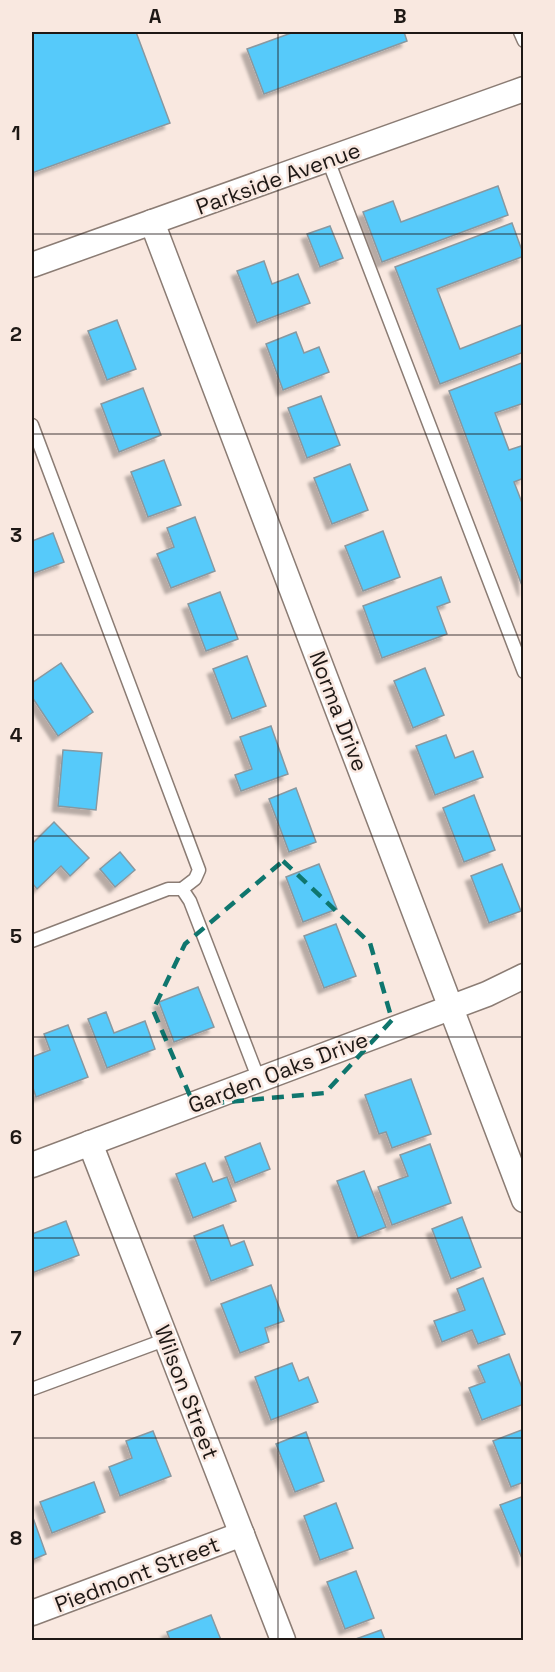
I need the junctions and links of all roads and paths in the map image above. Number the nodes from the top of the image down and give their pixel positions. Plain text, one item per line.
1 (520, 32) edge
2 (524, 41) edge
3 (524, 89) edge
4 (328, 160) junction
5 (152, 222) junction
6 (32, 265) edge
7 (32, 425) edge
8 (524, 672) edge
9 (182, 889) junction
10 (32, 940) edge
11 (524, 976) edge
12 (451, 1008) junction
13 (259, 1080) junction
14 (90, 1143) junction
15 (32, 1165) edge
16 (524, 1200) edge
17 (166, 1339) junction
18 (32, 1389) edge
19 (242, 1534) junction
20 (32, 1613) edge
21 (283, 1641) edge

1 - 2 lane
3 - 4 street, Parkside Avenue
4 - 5 street, Parkside Avenue
4 - 8 lane
5 - 6 street, Parkside Avenue
5 - 12 street, Norma Drive
7 - 9 lane
9 - 10 lane
9 - 13 lane
11 - 12 street, Garden Oaks Drive
12 - 13 street, Garden Oaks Drive
12 - 16 street, Norma Drive
13 - 14 street, Garden Oaks Drive
14 - 15 street, Garden Oaks Drive
14 - 17 street, Wilson Street
17 - 18 lane
17 - 19 street, Wilson Street
19 - 20 street, Piedmont Street
19 - 21 street, Wilson Street

